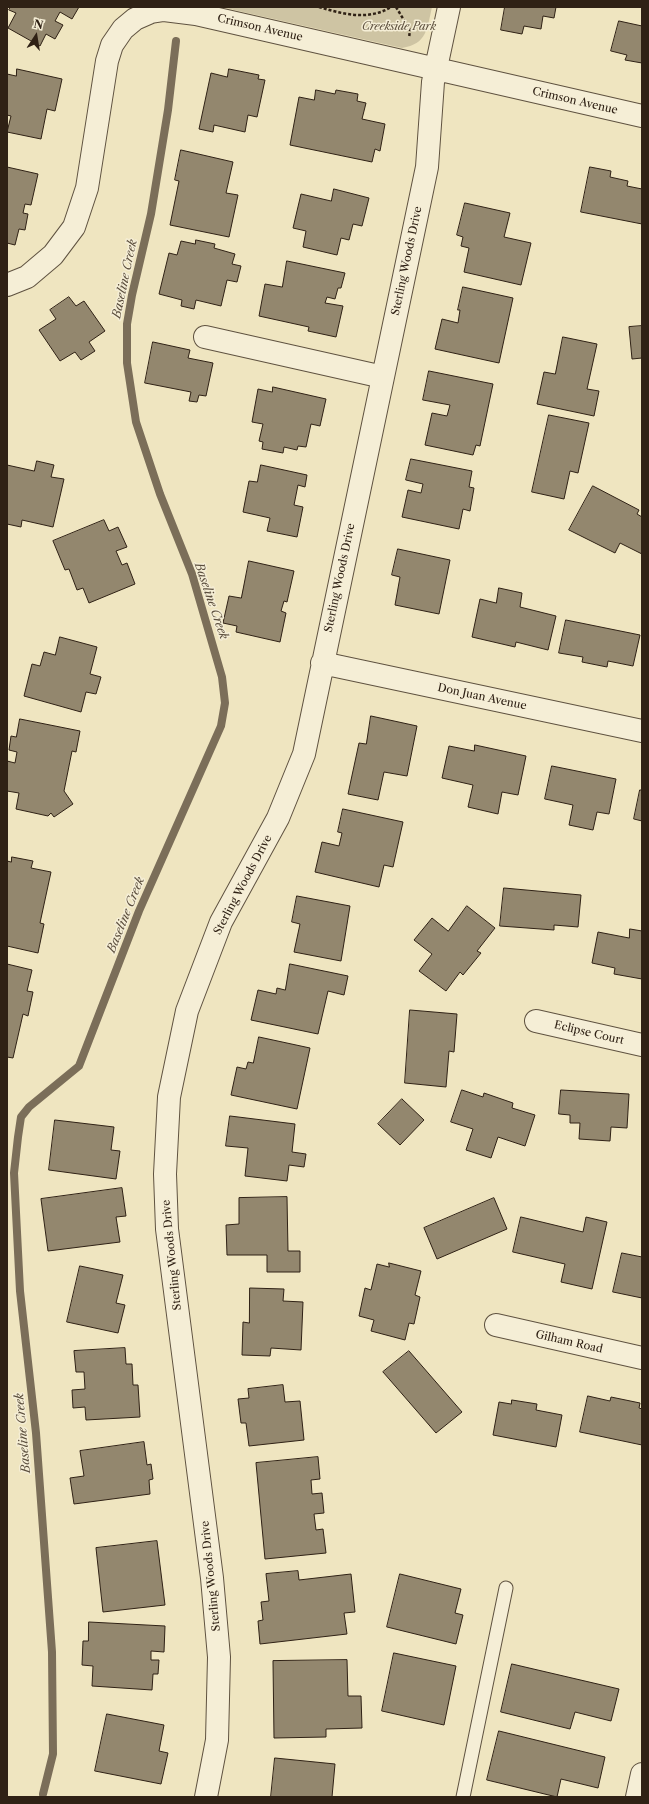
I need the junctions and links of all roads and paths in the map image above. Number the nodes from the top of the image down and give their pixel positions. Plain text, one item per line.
1 (319, 7) edge
2 (391, 7) edge
3 (396, 7) edge
4 (449, 7) edge
5 (409, 38) dead end
6 (436, 69) junction
7 (642, 116) edge
8 (7, 285) edge
9 (205, 337) dead end
10 (383, 376) junction
11 (322, 663) junction
12 (642, 732) edge
13 (536, 1021) dead end
14 (642, 1045) edge
15 (496, 1325) dead end
16 (642, 1358) edge
17 (506, 1588) dead end
18 (642, 1774) edge
19 (206, 1797) edge
20 (463, 1797) edge
21 (637, 1797) edge

1 - 2 path
3 - 5 path
4 - 6 street, Sterling Woods Drive
6 - 7 street, Crimson Avenue
6 - 8 street, Crimson Avenue
6 - 10 street, Sterling Woods Drive
9 - 10 street
10 - 11 street, Sterling Woods Drive
11 - 12 street, Don Juan Avenue
11 - 19 street, Sterling Woods Drive
13 - 14 street, Eclipse Court
15 - 16 street, Gilham Road
17 - 20 lane
18 - 21 street

